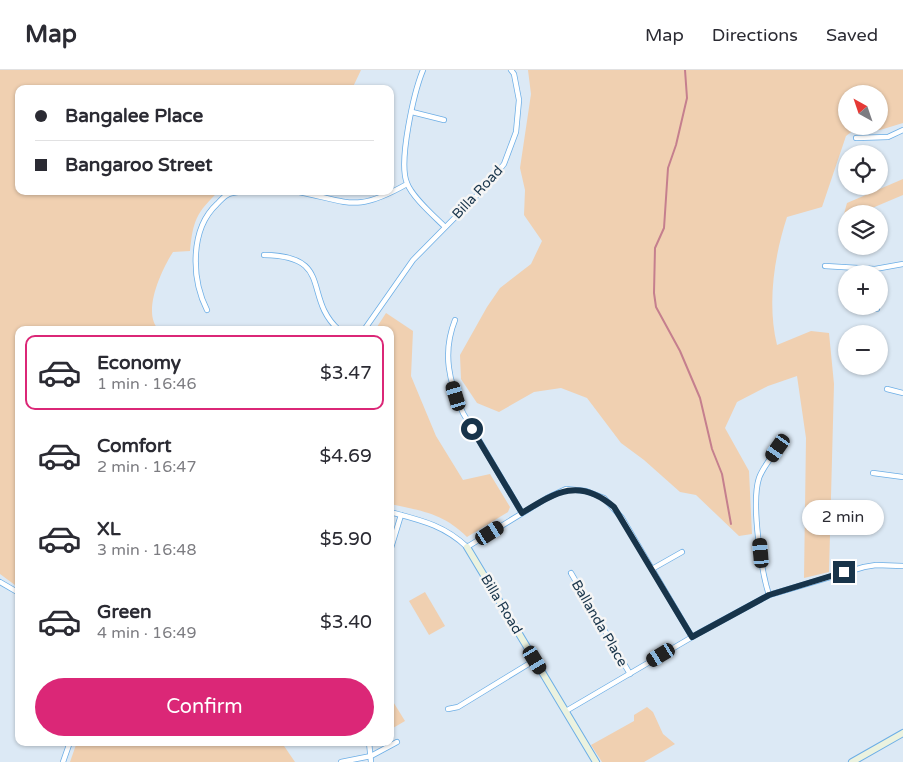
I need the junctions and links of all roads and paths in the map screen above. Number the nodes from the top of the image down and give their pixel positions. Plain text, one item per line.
1 (423, 70) edge
2 (511, 70) edge
3 (412, 112) junction
4 (444, 120) dead end
5 (903, 130) edge
6 (856, 138) dead end
7 (407, 184) junction
8 (394, 191) edge
9 (227, 195) edge
10 (312, 195) edge
11 (386, 195) edge
12 (445, 227) junction
13 (264, 255) dead end
14 (903, 264) edge
15 (825, 266) dead end
16 (838, 267) edge
17 (888, 268) edge
18 (207, 310) dead end
19 (455, 320) dead end
20 (336, 326) edge
21 (367, 326) edge
22 (887, 389) dead end
23 (903, 393) edge
24 (778, 448) dead end
25 (873, 473) dead end
26 (903, 477) edge
27 (394, 513) edge
28 (522, 513) junction
29 (401, 515) junction
30 (394, 538) edge
31 (467, 547) junction
32 (682, 552) dead end
33 (903, 566) edge
34 (652, 569) junction
35 (571, 573) dead end
36 (0, 582) edge
37 (15, 591) edge
38 (769, 595) junction
39 (692, 637) junction
40 (535, 660) junction
41 (630, 674) junction
42 (448, 709) dead end
43 (566, 711) junction
44 (903, 735) edge
45 (397, 742) dead end
46 (394, 744) edge
47 (69, 746) edge
48 (370, 746) edge
49 (390, 746) edge
50 (371, 756) junction
51 (63, 762) edge
52 (341, 762) edge
53 (372, 762) edge
54 (596, 762) edge
55 (852, 762) edge
56 (859, 762) edge

1 - 3 street
2 - 12 street, Billa Road
3 - 4 street
3 - 7 street
5 - 6 street
7 - 8 street
7 - 12 street, Billa Road
9 - 18 street
10 - 11 street
12 - 21 street, Billa Road
13 - 20 street
14 - 17 street
15 - 16 street
19 - 28 street
22 - 23 street
24 - 38 street
25 - 26 street
27 - 29 street, Billa Road
28 - 31 street
28 - 34 street
29 - 30 street
29 - 31 street, Billa Road
31 - 40 street, Billa Road
32 - 34 street
33 - 38 street
34 - 39 street
35 - 41 street, Ballanda Place
36 - 37 street
38 - 39 street
39 - 41 street
40 - 42 street
40 - 43 street, Billa Road
41 - 43 street
43 - 54 street, Billa Road
44 - 55 street
44 - 56 street
45 - 46 street
47 - 51 street
48 - 50 street
49 - 50 street
50 - 52 street
50 - 53 street

